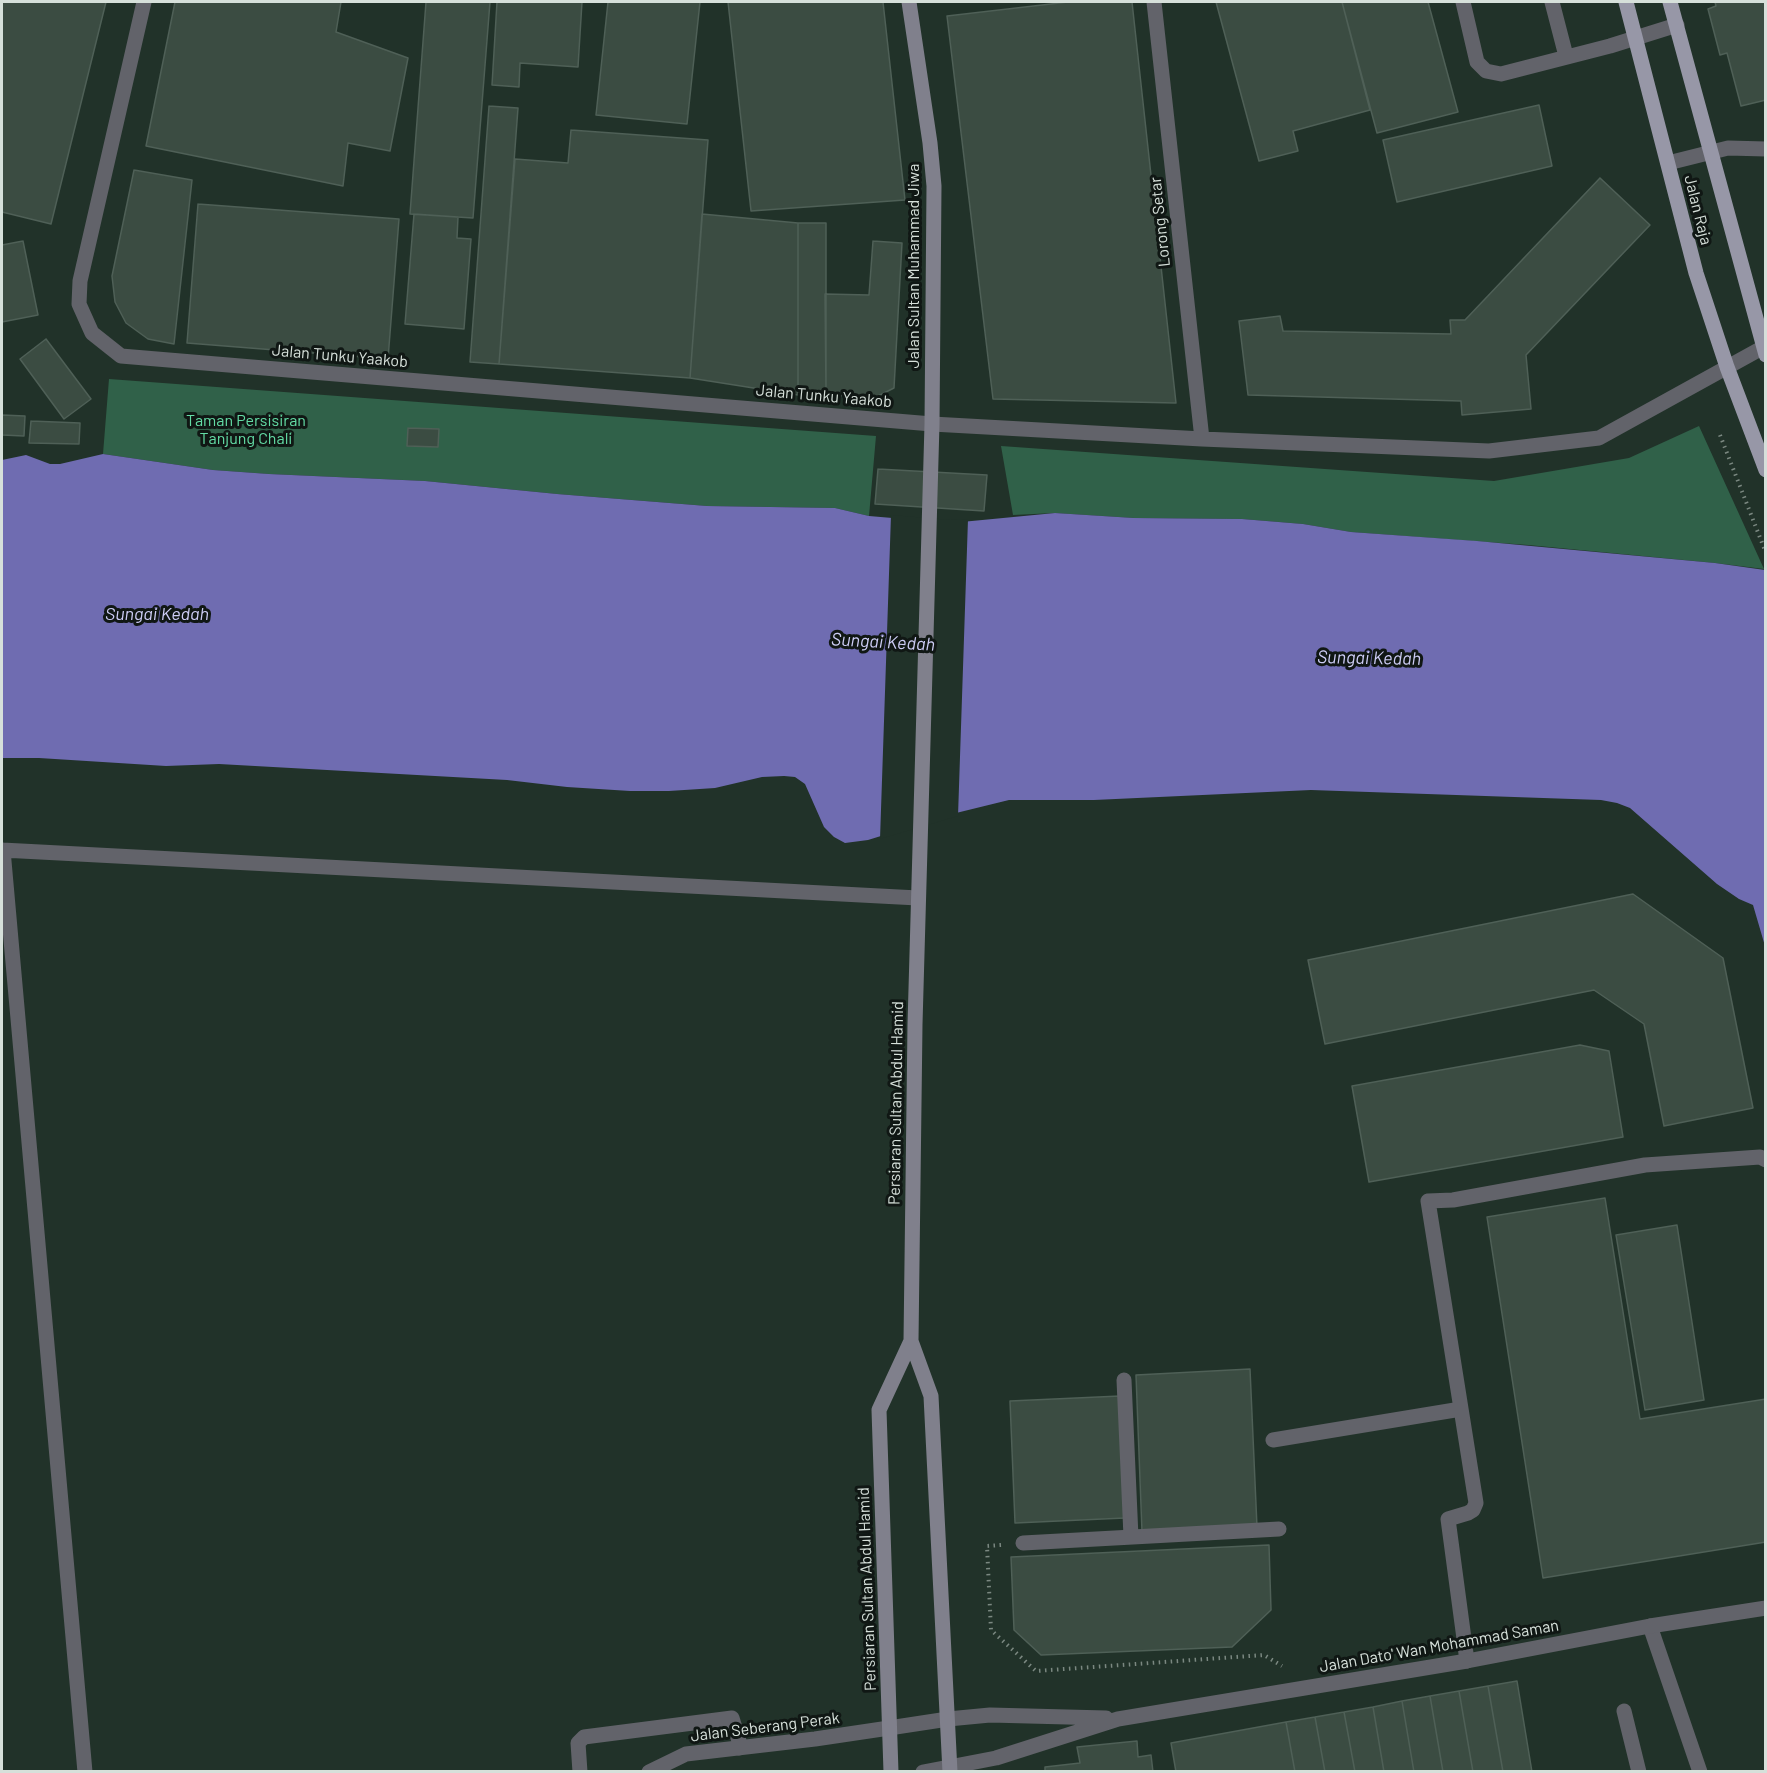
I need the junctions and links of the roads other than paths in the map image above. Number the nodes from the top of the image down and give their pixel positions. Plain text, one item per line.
1 (144, 2) edge
2 (909, 2) edge
3 (1154, 2) edge
4 (1463, 2) edge
5 (1552, 2) edge
6 (1626, 2) edge
7 (1670, 2) edge
8 (1677, 25) junction
9 (1636, 38) junction
10 (1566, 56) junction
11 (1766, 149) edge
12 (1710, 152) junction
13 (1668, 163) junction
14 (1764, 351) edge
15 (1727, 367) junction
16 (933, 424) junction
17 (1202, 440) junction
18 (1766, 470) edge
19 (2, 850) edge
20 (919, 864) joint
21 (918, 898) junction
22 (1766, 1160) edge
23 (911, 1341) junction
24 (1124, 1380) dead end
25 (1461, 1409) junction
26 (1273, 1440) dead end
27 (1279, 1529) dead end
28 (1131, 1537) junction
29 (1023, 1543) road end
30 (1766, 1608) edge
31 (1650, 1626) junction
32 (1467, 1661) junction
33 (1624, 1711) dead end
34 (948, 1719) junction
35 (1118, 1719) junction
36 (889, 1728) junction
37 (739, 1748) junction
38 (950, 1769) edge
39 (85, 1772) edge
40 (580, 1772) edge
41 (649, 1772) edge
42 (891, 1772) edge
43 (923, 1772) edge
44 (1639, 1772) edge
45 (1700, 1772) edge

1 - 16 street, Jalan Tunku Yaakob
2 - 16 main road, Jalan Sultan Muhammad Jiwa
3 - 17 street, Lorong Setar
4 - 10 street
5 - 10 street
6 - 9 main road, Jalan Raja
7 - 8 main road, Jalan Raja
8 - 9 street
8 - 12 main road, Jalan Raja
9 - 10 street
9 - 13 main road, Jalan Raja
11 - 12 street
12 - 13 street
12 - 14 main road, Jalan Raja
13 - 15 main road, Jalan Raja
14 - 15 street, Jalan Tunku Yaakob
15 - 17 street, Jalan Tunku Yaakob
15 - 18 main road, Jalan Raja
16 - 17 street, Jalan Tunku Yaakob
16 - 20 main road, Jalan Sultan Muhammad Jiwa
19 - 21 street
19 - 39 street
20 - 21 main road, Persiaran Sultan Abdul Hamid
21 - 23 main road, Persiaran Sultan Abdul Hamid
22 - 25 street
23 - 34 main road, Persiaran Sultan Abdul Hamid
23 - 36 main road, Persiaran Sultan Abdul Hamid
24 - 28 street
25 - 26 street
25 - 32 street
27 - 28 street
28 - 29 street
30 - 31 street, Jalan Dato' Wan Mohammad Saman
31 - 32 street, Jalan Dato' Wan Mohammad Saman
31 - 45 street
32 - 35 street, Jalan Dato' Wan Mohammad Saman
33 - 44 street
34 - 35 street, Jalan Dato' Wan Mohammad Saman
34 - 36 street, Jalan Seberang Perak
34 - 38 main road, Persiaran Sultan Abdul Hamid
35 - 38 street, Jalan Dato' Wan Mohammad Saman
36 - 37 street, Jalan Seberang Perak
36 - 42 main road, Persiaran Sultan Abdul Hamid
37 - 40 street
37 - 41 street, Jalan Seberang Perak
38 - 43 street, Jalan Dato' Wan Mohammad Saman

